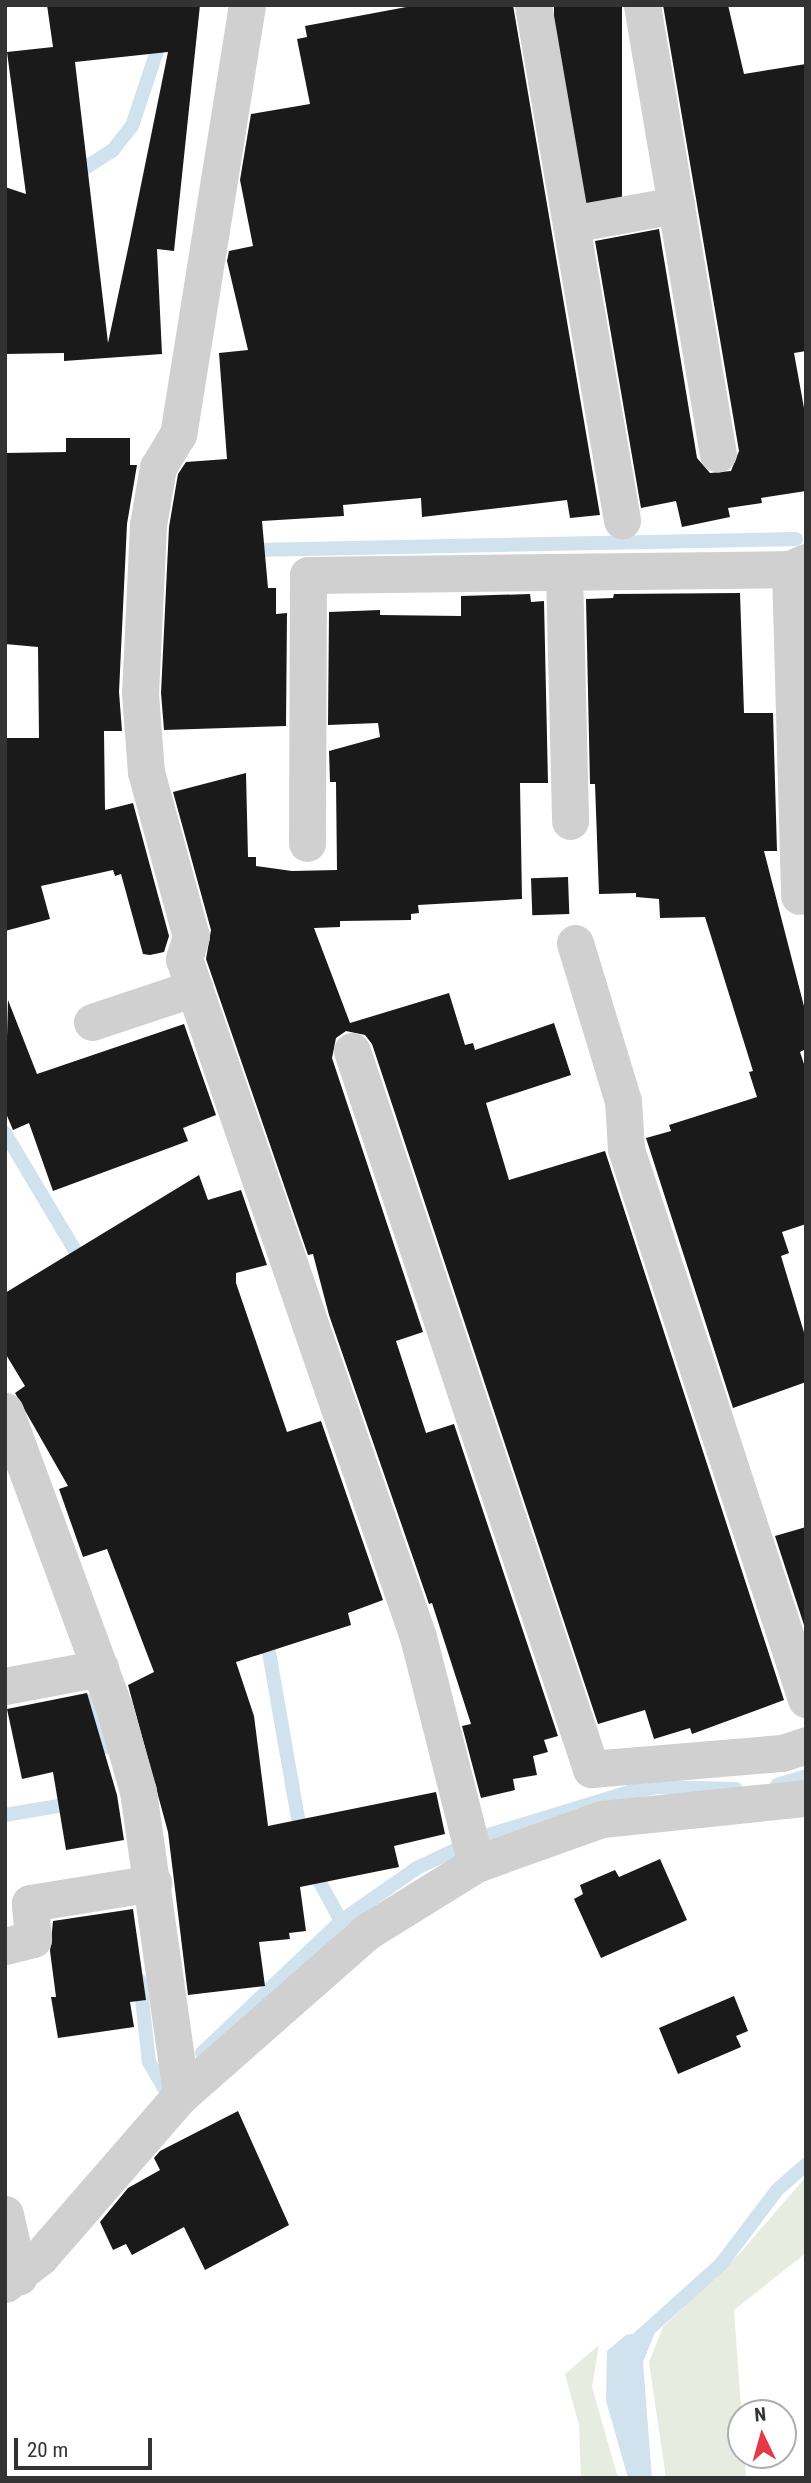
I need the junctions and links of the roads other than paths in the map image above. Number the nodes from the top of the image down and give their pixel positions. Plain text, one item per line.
1 (247, 5) edge
2 (533, 5) edge
3 (642, 5) edge
4 (676, 205) junction
5 (571, 225) junction
6 (718, 454) dead end
7 (622, 520) dead end
8 (798, 566) edge
9 (564, 572) junction
10 (570, 821) dead end
11 (307, 843) dead end
12 (799, 896) dead end
13 (575, 943) dead end
14 (194, 988) junction
15 (92, 1022) dead end
16 (352, 1051) dead end
17 (5, 1411) edge
18 (12, 1453) edge
19 (100, 1668) junction
20 (5, 1686) edge
21 (806, 1699) edge
22 (806, 1745) edge
23 (597, 1797) junction
24 (806, 1798) edge
25 (471, 1850) junction
26 (153, 1883) junction
27 (5, 1946) edge
28 (181, 2095) junction
29 (5, 2214) edge
30 (12, 2280) edge

1 - 14 street
2 - 5 street
3 - 4 street
4 - 5 street
4 - 6 street
5 - 7 street
8 - 9 street
8 - 12 street
9 - 10 street
9 - 11 street
13 - 21 street
14 - 15 street
14 - 25 street
16 - 23 street
17 - 18 street
18 - 19 street
19 - 20 street
19 - 26 street
22 - 23 street
23 - 24 street
23 - 25 street
25 - 28 street
26 - 27 street
26 - 28 street
28 - 30 street
29 - 30 street

